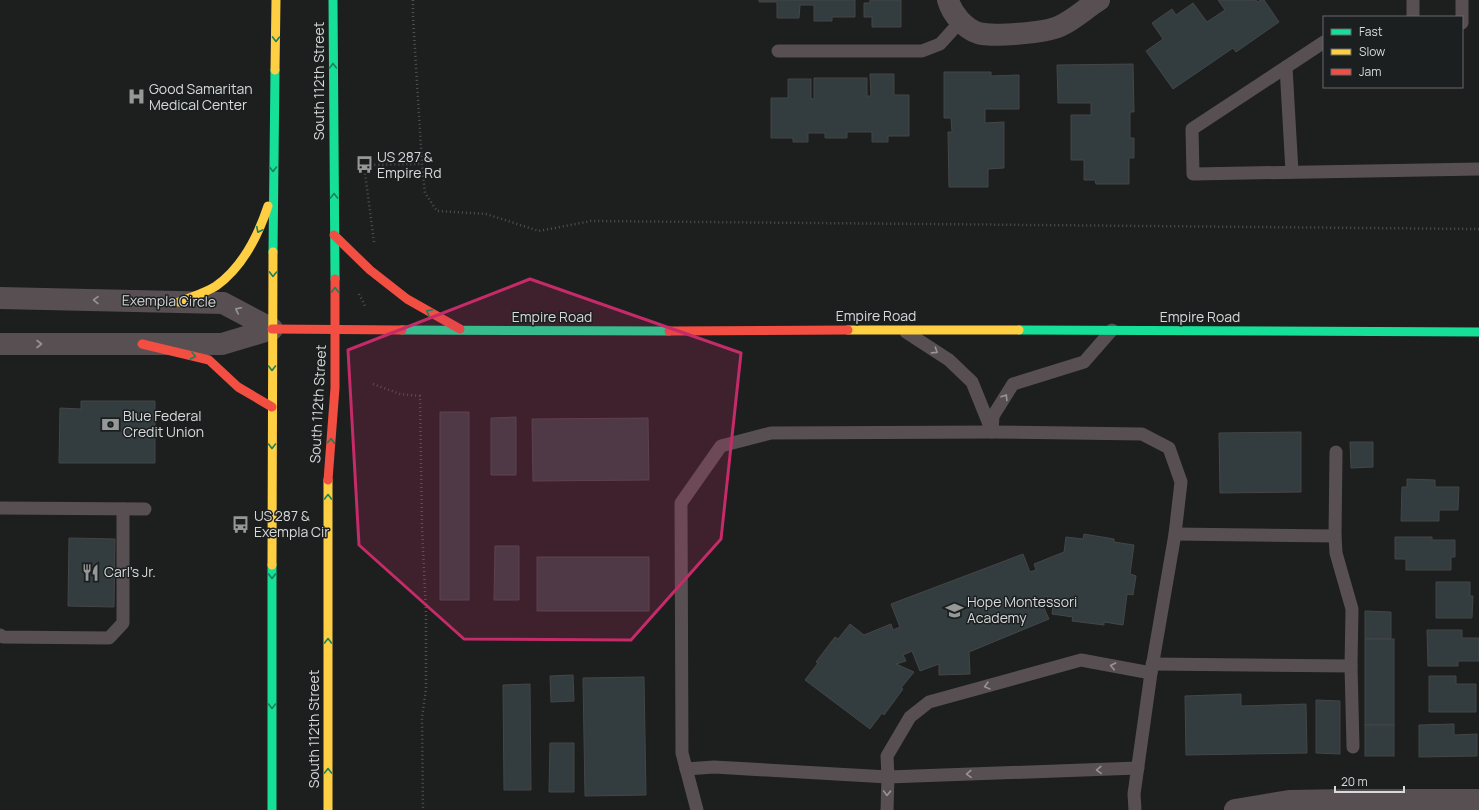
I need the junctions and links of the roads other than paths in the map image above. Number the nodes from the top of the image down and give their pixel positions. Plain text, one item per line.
1 (276, 0) edge
2 (333, 0) edge
3 (948, 0) edge
4 (1098, 0) edge
5 (1413, 0) edge
6 (1462, 0) edge
7 (1413, 16) edge
8 (1462, 16) edge
9 (960, 22) junction
10 (1323, 43) edge
11 (778, 51) dead end
12 (1286, 67) junction
13 (1479, 169) edge
14 (1292, 172) junction
15 (273, 194) junction
16 (334, 235) junction
17 (0, 298) edge
18 (179, 302) junction
19 (272, 329) junction
20 (335, 329) junction
21 (902, 330) junction
22 (1112, 330) junction
23 (463, 331) junction
24 (1479, 332) edge
25 (0, 344) edge
26 (142, 344) junction
27 (272, 408) junction
28 (992, 432) junction
29 (1336, 452) dead end
30 (0, 508) edge
31 (123, 509) junction
32 (145, 509) dead end
33 (1175, 534) junction
34 (1335, 536) junction
35 (0, 635) edge
36 (1351, 666) junction
37 (1152, 669) junction
38 (1353, 747) dead end
39 (1138, 768) junction
40 (686, 769) junction
41 (888, 777) junction
42 (1479, 800) edge
43 (272, 810) edge
44 (328, 810) edge
45 (698, 810) edge
46 (887, 810) edge
47 (1135, 810) edge
48 (1235, 810) edge

1 -> 15 main road
16 -> 2 main road, South 112th Street
3 - 9 street
4 - 9 street
5 - 7 lane
6 - 8 lane
9 - 11 lane
10 - 12 lane
12 - 14 lane
12 - 14 lane
13 - 14 lane
15 -> 18 main road
15 -> 19 main road
20 -> 16 main road, South 112th Street
23 -> 16 main road
18 -> 17 street, Exempla Circle
19 -> 18 street, Exempla Circle
19 - 20 main road, Empire Road
19 - 26 street
19 -> 27 main road
20 - 23 main road, Empire Road
44 -> 20 main road, South 112th Street
21 - 22 main road, Empire Road
21 - 23 main road, Empire Road
21 -> 28 lane
22 - 24 main road, Empire Road
28 -> 22 lane
25 -> 26 street
26 -> 27 main road
27 -> 43 main road
28 - 33 lane
28 - 40 lane
29 - 34 lane
30 - 31 lane
31 - 32 lane
31 - 35 lane
33 - 34 lane
33 - 37 lane
34 - 36 lane
36 - 37 lane
36 - 38 lane
37 - 39 lane
37 -> 41 lane
39 -> 41 lane
39 - 47 lane
40 - 41 lane
40 - 45 lane
41 -> 46 lane
42 - 48 street

